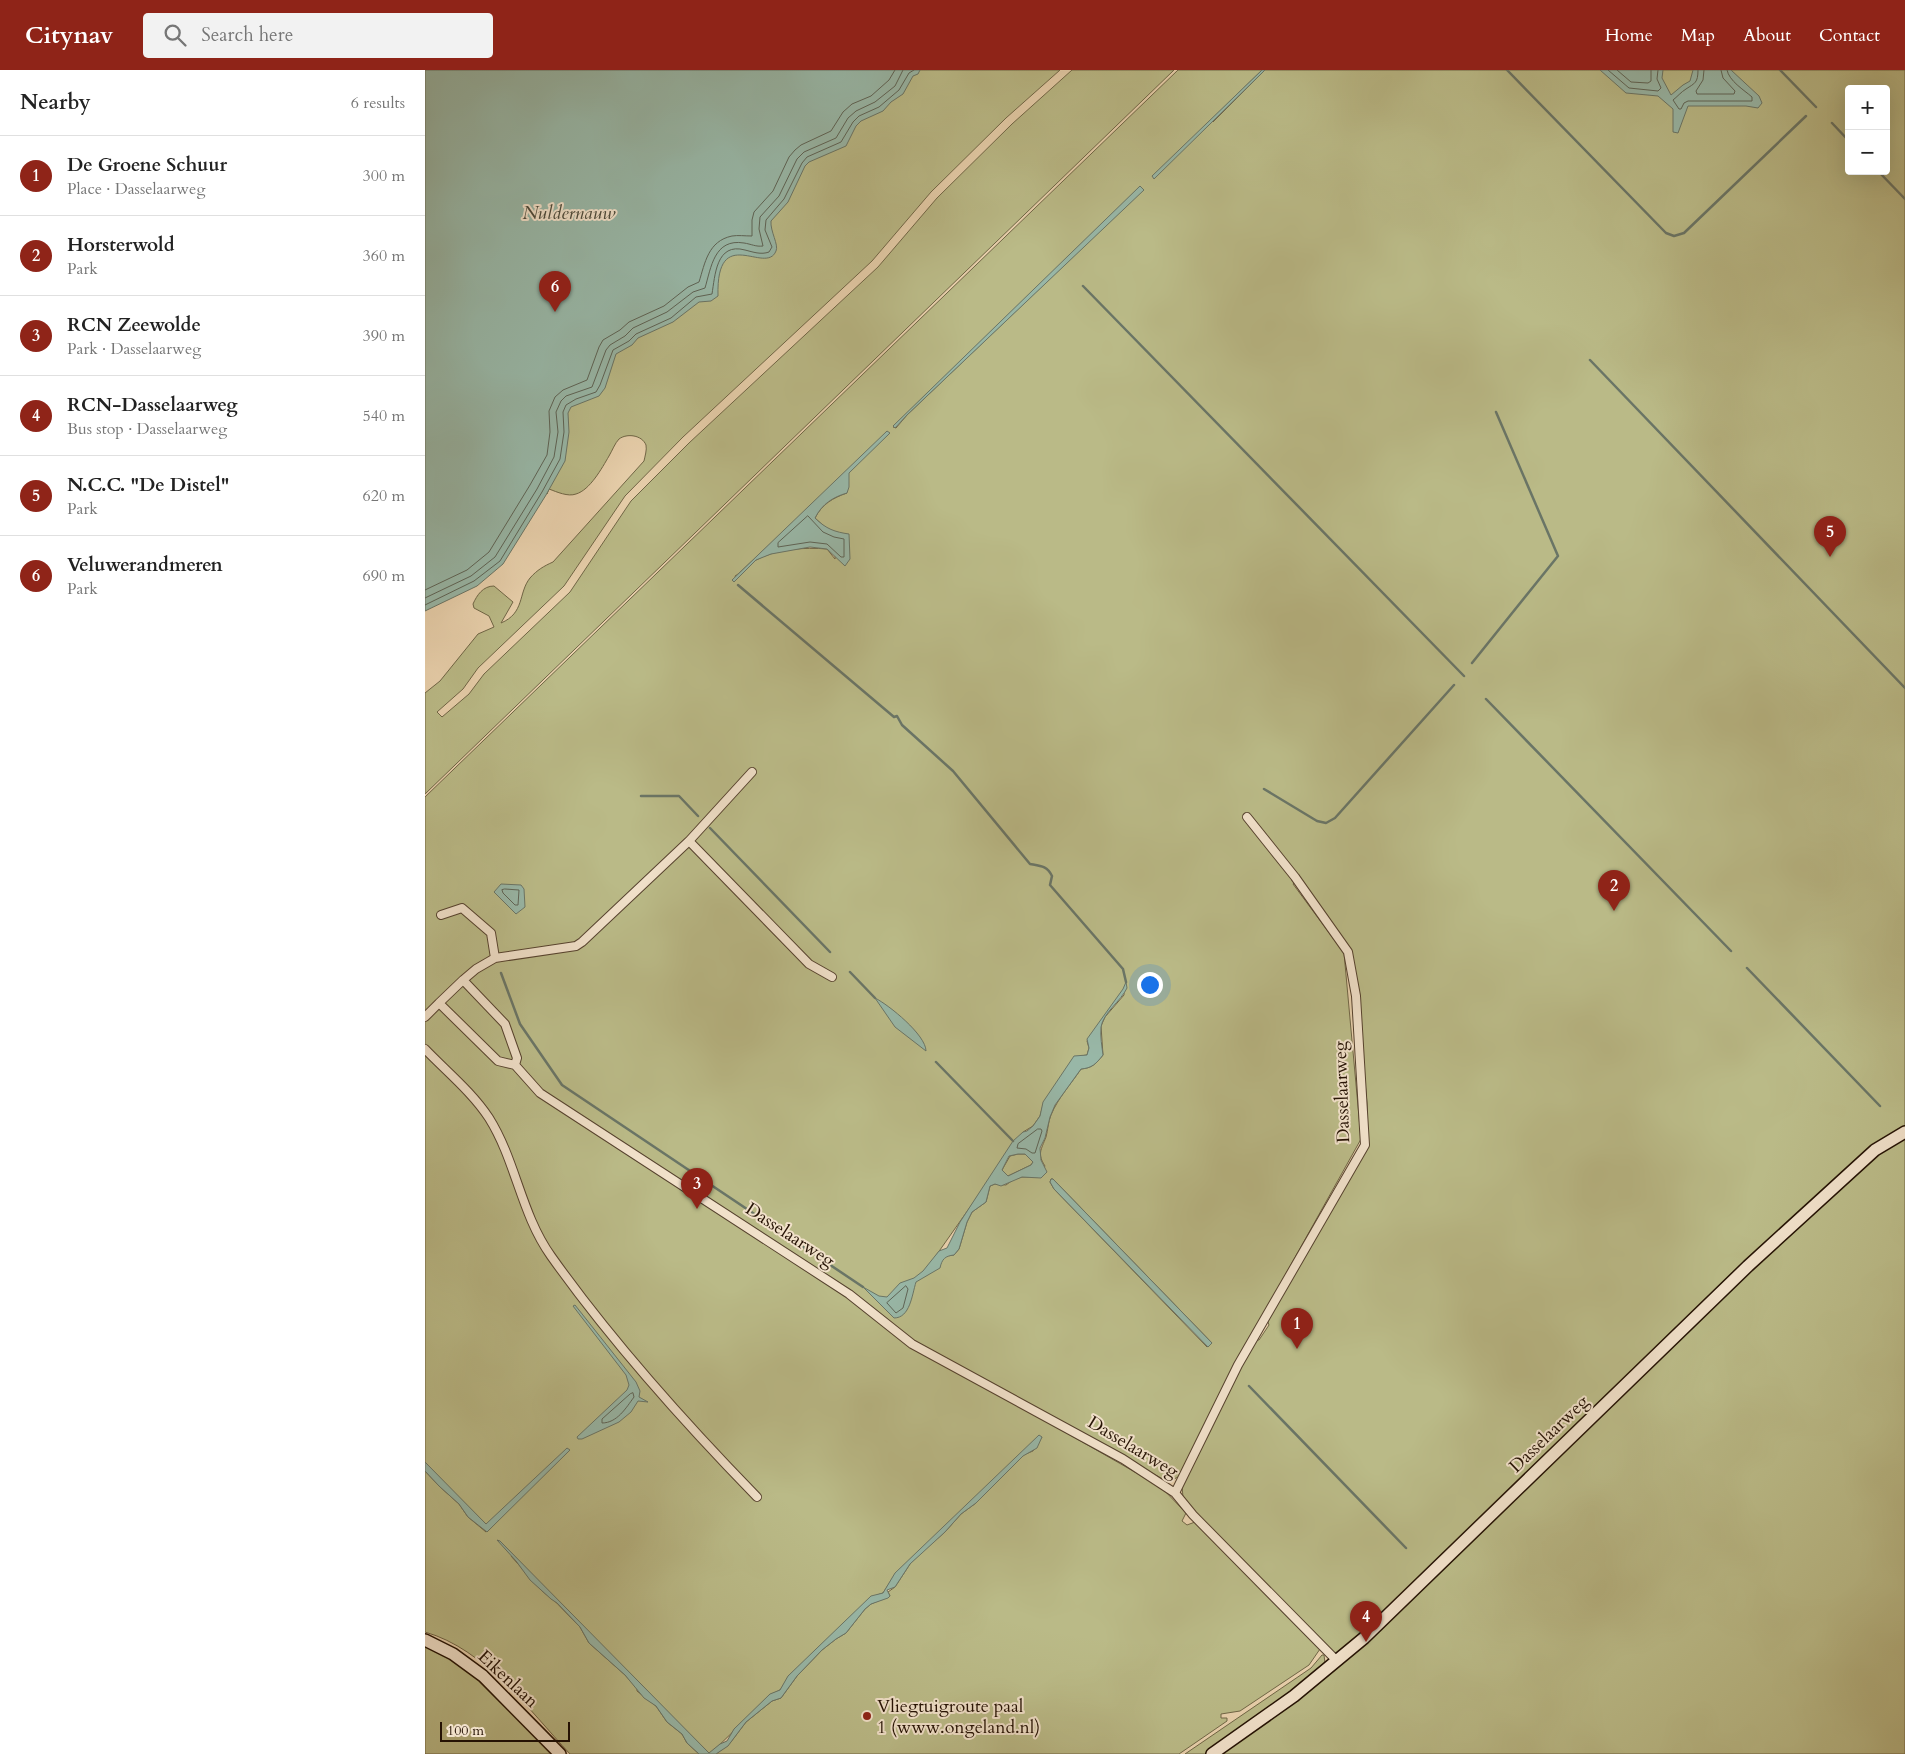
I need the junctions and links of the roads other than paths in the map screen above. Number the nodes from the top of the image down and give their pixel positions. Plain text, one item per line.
1 (752, 772) dead end
2 (1247, 817) dead end
3 (689, 841) junction
4 (441, 915) dead end
5 (495, 958) junction
6 (832, 977) dead end
7 (463, 980) junction
8 (439, 1003) junction
9 (425, 1017) edge
10 (425, 1049) edge
11 (515, 1066) junction
12 (1905, 1132) edge
13 (1175, 1493) junction
14 (757, 1497) dead end
15 (425, 1640) edge
16 (1337, 1661) junction
17 (560, 1754) edge
18 (1212, 1754) edge

1 - 3 street
2 - 13 street, Dasselaarweg
3 - 5 street
3 - 6 street
4 - 5 street
5 - 7 street
7 - 8 street
7 - 11 street
8 - 9 street
8 - 11 street
10 - 14 street
11 - 13 street, Dasselaarweg
12 - 16 street, Dasselaarweg
13 - 16 street
15 - 17 street, Eikenlaan
16 - 18 street, Dasselaarweg

